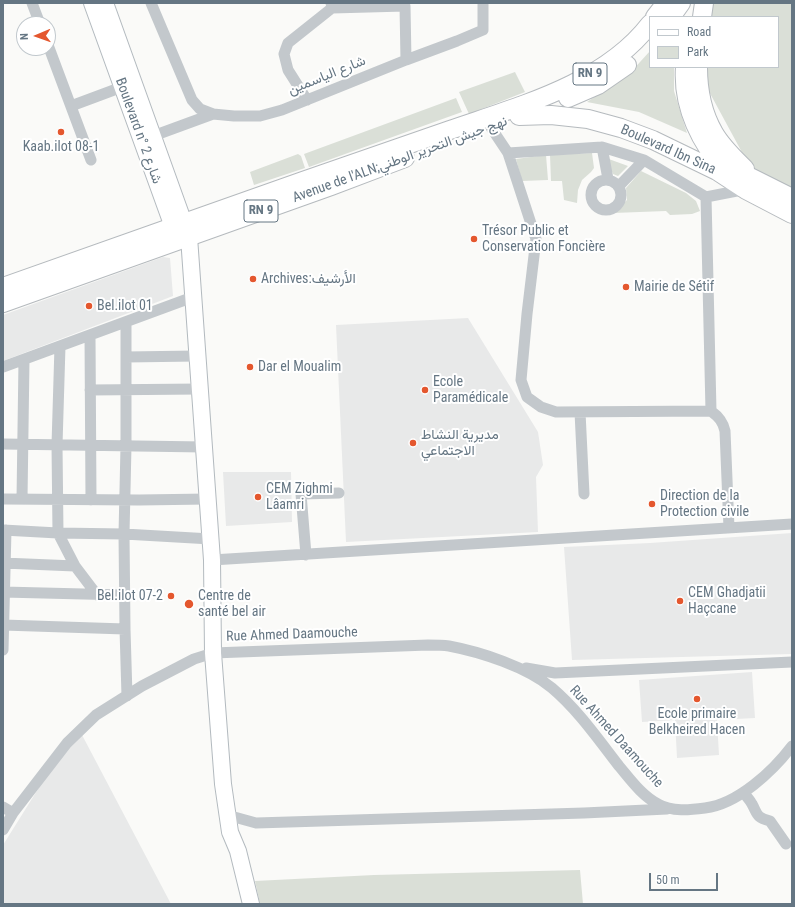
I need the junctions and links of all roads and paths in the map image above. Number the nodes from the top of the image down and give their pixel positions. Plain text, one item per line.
1 (32, 3) edge
2 (92, 3) edge
3 (105, 3) edge
4 (151, 3) edge
5 (483, 3) edge
6 (666, 3) edge
7 (681, 3) edge
8 (692, 3) edge
9 (704, 3) edge
10 (406, 4) edge
11 (332, 5) edge
12 (37, 16) edge
13 (656, 16) edge
14 (672, 16) edge
15 (691, 16) edge
16 (702, 16) edge
17 (649, 25) edge
18 (649, 45) edge
19 (52, 56) edge
20 (406, 60) junction
21 (685, 68) edge
22 (698, 68) edge
23 (122, 87) junction
24 (307, 100) junction
25 (71, 106) junction
26 (545, 106) junction
27 (519, 111) junction
28 (213, 114) junction
29 (490, 126) junction
30 (153, 136) junction
31 (602, 147) junction
32 (508, 153) junction
33 (713, 158) junction
34 (91, 160) dead end
35 (644, 160) junction
36 (608, 179) junction
37 (752, 185) junction
38 (619, 186) junction
39 (706, 197) junction
40 (792, 198) edge
41 (792, 214) edge
42 (183, 236) junction
43 (3, 287) edge
44 (193, 296) junction
45 (3, 303) edge
46 (126, 322) junction
47 (90, 335) junction
48 (60, 346) junction
49 (197, 356) junction
50 (126, 357) junction
51 (24, 360) junction
52 (3, 367) edge
53 (126, 389) junction
54 (200, 389) junction
55 (90, 390) junction
56 (711, 411) junction
57 (580, 412) junction
58 (3, 444) edge
59 (22, 444) junction
60 (57, 445) junction
61 (90, 445) junction
62 (126, 446) junction
63 (204, 447) junction
64 (339, 493) dead end
65 (584, 494) dead end
66 (3, 499) edge
67 (22, 499) junction
68 (208, 499) junction
69 (56, 500) junction
70 (91, 500) junction
71 (126, 500) junction
72 (792, 524) edge
73 (729, 528) junction
74 (4, 530) edge
75 (58, 534) junction
76 (124, 534) junction
77 (211, 539) junction
78 (306, 554) junction
79 (212, 560) junction
80 (4, 563) edge
81 (75, 566) junction
82 (4, 592) edge
83 (97, 595) junction
84 (124, 595) junction
85 (4, 625) edge
86 (125, 629) junction
87 (3, 650) edge
88 (213, 653) junction
89 (792, 662) edge
90 (516, 666) junction
91 (127, 696) junction
92 (792, 746) edge
93 (744, 793) junction
94 (3, 807) edge
95 (671, 809) junction
96 (13, 813) junction
97 (227, 815) junction
98 (3, 830) edge
99 (786, 844) dead end
100 (251, 904) edge

1 - 12 street
2 - 23 street, Boulevard n° شارع 2
3 - 30 street, Boulevard n° شارع 2
4 - 28 street
5 - 20 street, شارع الياسمين
6 - 13 main road
7 - 14 main road
8 - 15 main road
9 - 16 main road
10 - 11 street
10 - 20 street
11 - 24 street
17 - 27 main road, Avenue de l'ALN;نهج جيش التحرير الوطني / RN 9
18 - 26 main road, RN 9
19 - 25 street
20 - 24 street, شارع الياسمين
21 - 33 main road, Boulevard Ibn Sina
22 - 37 main road
23 - 25 street
23 - 42 street, Boulevard n° شارع 2
24 - 28 street, شارع الياسمين
25 - 34 street
26 - 27 main road, Boulevard Ibn Sina
26 - 33 main road, Boulevard Ibn Sina
27 - 29 main road, Avenue de l'ALN;نهج جيش التحرير الوطني / RN 9
27 - 37 main road, Boulevard Ibn Sina
27 - 42 main road, Avenue de l'ALN;نهج جيش التحرير الوطني / RN 9
28 - 30 street, شارع الياسمين
29 - 32 street
29 - 42 main road, Avenue de l'ALN;نهج جيش التحرير الوطني / RN 9
30 - 42 street, Boulevard n° شارع 2
31 - 32 street
31 - 35 street
31 - 36 street
32 - 57 street
33 - 37 main road, Boulevard Ibn Sina
35 - 38 street
35 - 39 street
36 - 38 street
36 - 38 street
37 - 39 street
37 - 40 main road, Boulevard Ibn Sina
37 - 41 main road
39 - 56 street
42 - 43 main road
42 - 44 street
42 - 45 main road, Avenue de l'ALN;نهج جيش التحرير الوطني / RN 9
44 - 46 street
44 - 49 street
46 - 47 street
46 - 50 street
47 - 48 street
47 - 55 street
48 - 51 street
48 - 60 street
49 - 50 street
49 - 54 street
50 - 53 street
51 - 52 street
51 - 59 street
53 - 54 street
53 - 55 street
53 - 62 street
54 - 63 street
55 - 61 street
56 - 57 street
56 - 73 street
57 - 65 street
58 - 59 street
59 - 60 street
59 - 67 street
60 - 61 street
60 - 69 street
61 - 62 street
61 - 70 street
62 - 63 street
62 - 71 street
63 - 68 street
64 - 78 street
66 - 67 street
67 - 69 street
68 - 71 street
68 - 77 street
69 - 70 street
69 - 75 street
70 - 71 street
71 - 76 street
72 - 73 street
73 - 78 street
74 - 75 street
74 - 80 street
75 - 76 street
75 - 81 street
76 - 77 street
76 - 84 street
77 - 79 street
78 - 79 street
79 - 88 street
80 - 81 street
80 - 82 street
81 - 83 street
82 - 83 street
82 - 85 street
83 - 84 street
84 - 86 street
85 - 86 street
85 - 87 street
86 - 91 street
88 - 90 street, Rue Ahmed Daamouche
88 - 91 street, Rue Ahmed Daamouche
88 - 97 street
89 - 90 street
90 - 95 street, Rue Ahmed Daamouche
91 - 96 street, Rue Ahmed Daamouche
92 - 93 street, Rue Ahmed Daamouche
93 - 95 street, Rue Ahmed Daamouche
93 - 99 street
94 - 96 street
95 - 97 street
96 - 98 street, Rue Ahmed Daamouche
97 - 100 street

